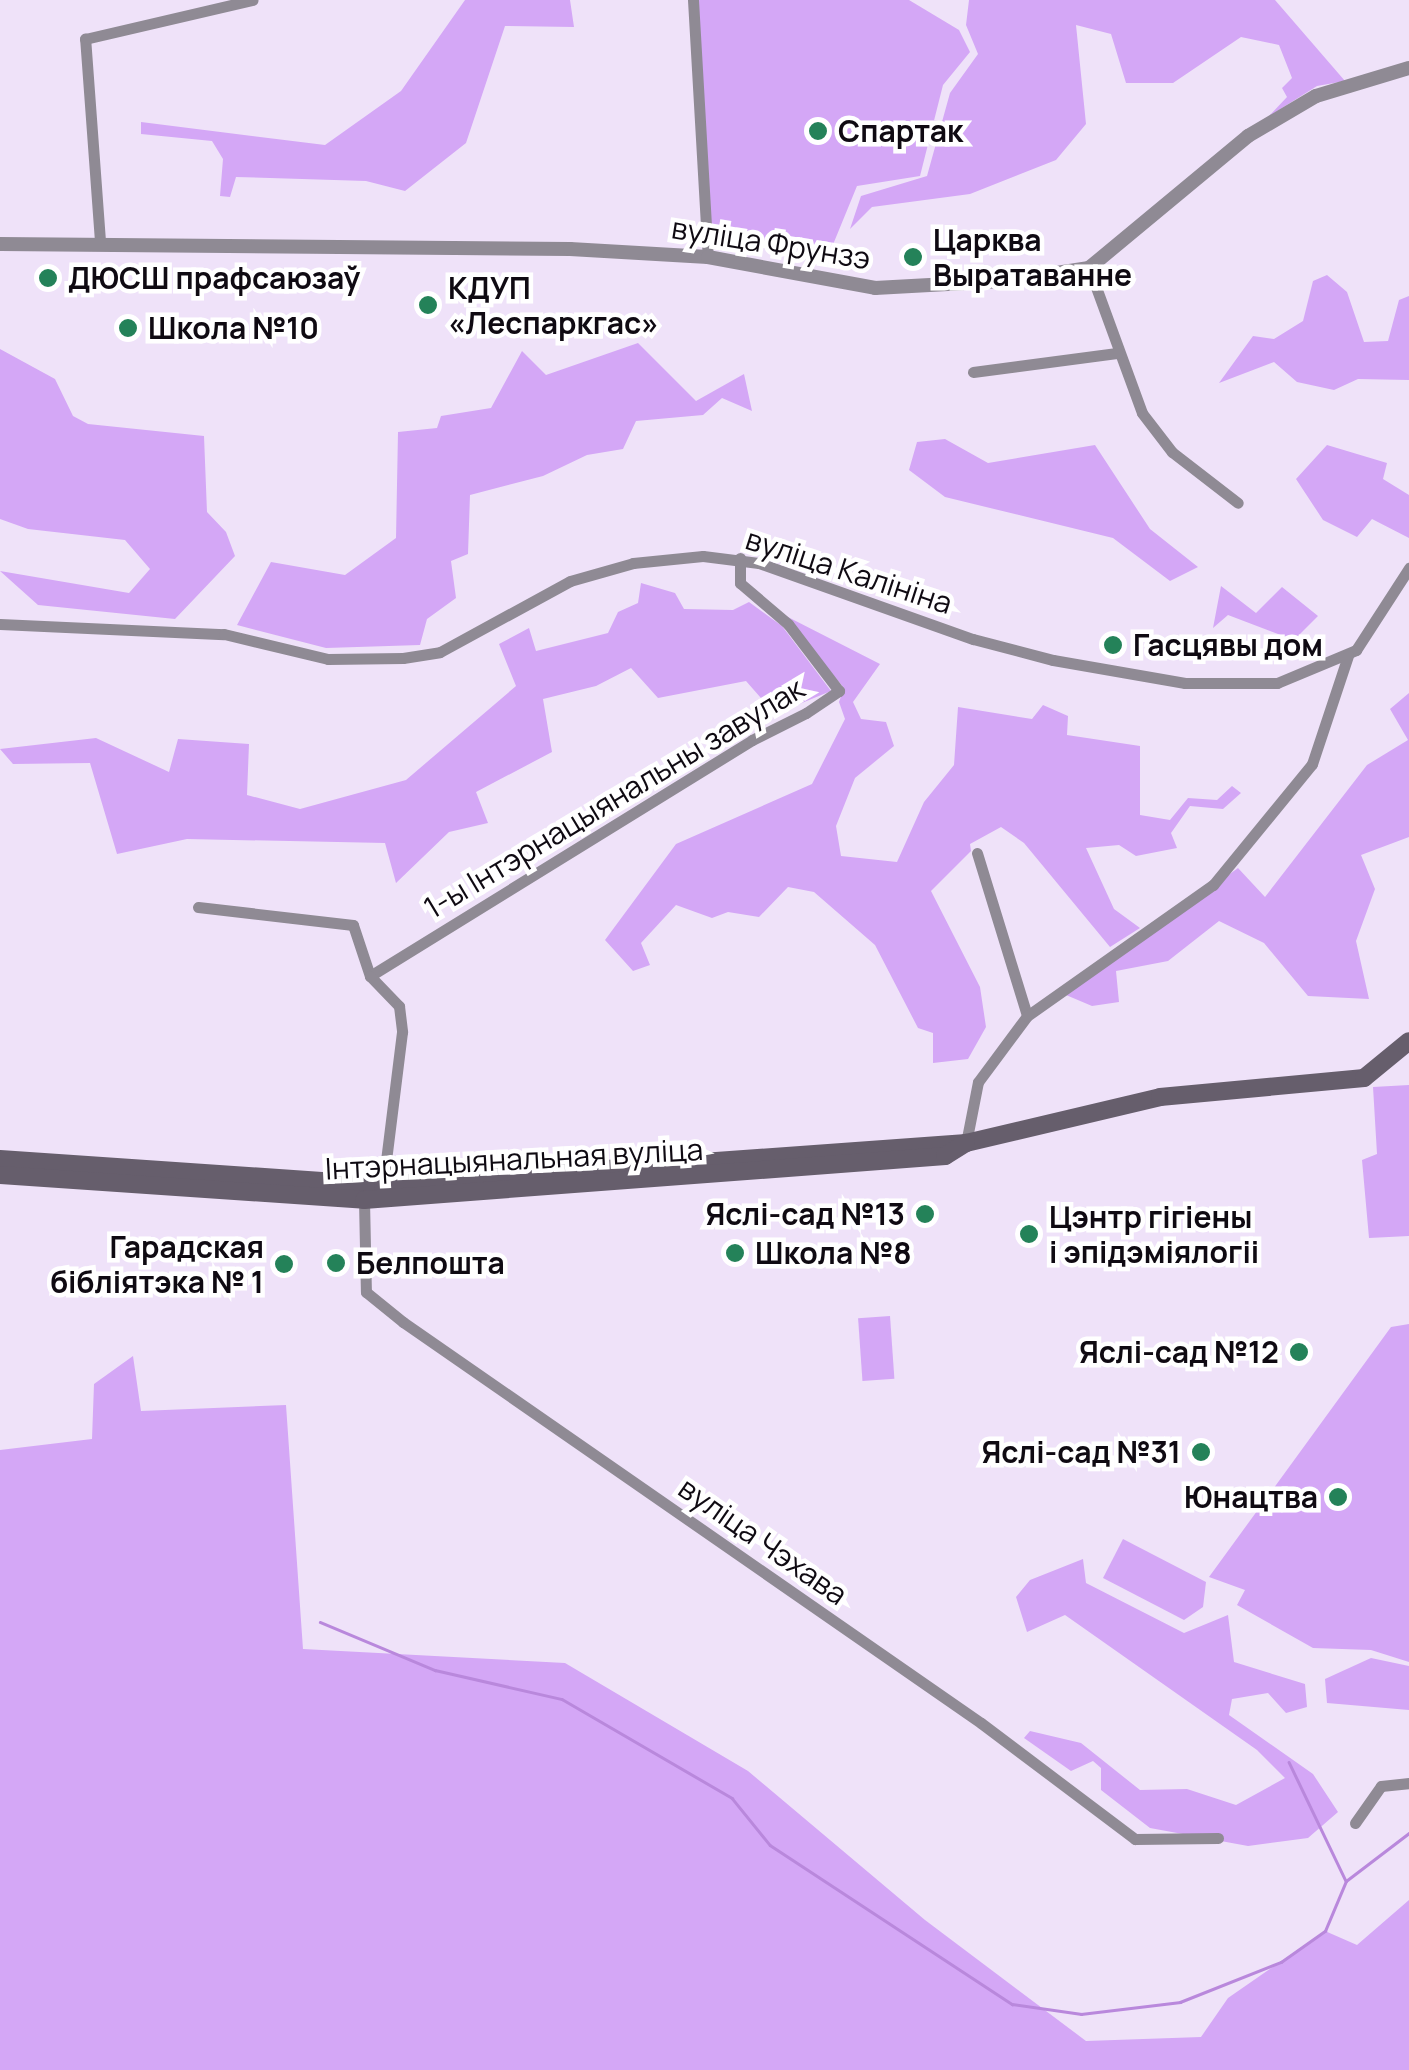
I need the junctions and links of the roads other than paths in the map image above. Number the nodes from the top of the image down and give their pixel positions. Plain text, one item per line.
1 (252, 0) edge
2 (693, 0) edge
3 (1409, 68) edge
4 (100, 241) junction
5 (0, 244) edge
6 (708, 257) junction
7 (1089, 268) junction
8 (1118, 353) junction
9 (973, 372) dead end
10 (1238, 504) dead end
11 (740, 558) junction
12 (1409, 568) edge
13 (0, 624) edge
14 (1348, 656) junction
15 (977, 853) dead end
16 (198, 907) dead end
17 (370, 976) junction
18 (1027, 1016) junction
19 (1405, 1053) edge
20 (966, 1143) junction
21 (0, 1159) edge
22 (0, 1175) edge
23 (371, 1189) junction
24 (1409, 1783) edge
25 (1355, 1823) dead end
26 (1218, 1838) dead end

1 - 4 street
2 - 6 street
3 - 7 street
4 - 5 street, вуліца Фрунзэ
4 - 6 street, вуліца Фрунзэ
6 - 7 street, вуліца Фрунзэ
7 - 8 street
8 - 9 street
8 - 10 street
11 - 13 street, вуліца Калініна
11 - 14 street, вуліца Калініна
11 - 17 street, 1-ы Інтэрнацыянальны завулак
12 - 14 street, вуліца Калініна
14 - 18 street
15 - 18 street
16 - 17 street
17 - 23 street
18 - 20 street
19 - 20 main road, Інтэрнацыянальная вуліца
20 - 23 main road, Інтэрнацыянальная вуліца
21 - 23 main road, Інтэрнацыянальная вуліца
22 - 23 main road, Інтэрнацыянальная вуліца
23 - 26 street, вуліца Чэхава
24 - 25 street

